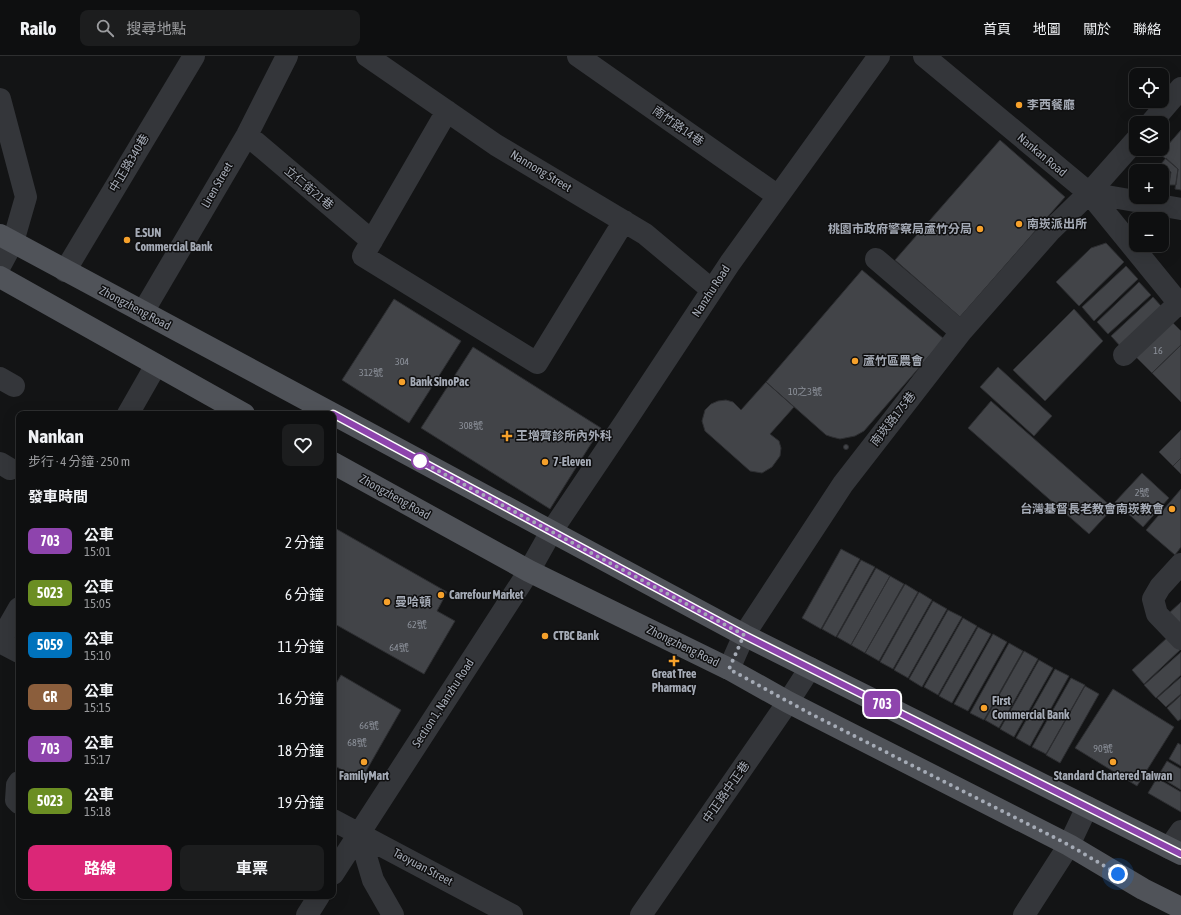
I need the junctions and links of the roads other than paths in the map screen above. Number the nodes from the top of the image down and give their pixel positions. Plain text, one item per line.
1 (194, 56) edge
2 (288, 56) edge
3 (367, 56) edge
4 (578, 56) edge
5 (879, 56) edge
6 (924, 56) edge
7 (1181, 88) edge
8 (0, 99) edge
9 (447, 111) junction
10 (1157, 116) edge
11 (247, 135) junction
12 (1129, 148) edge
13 (1089, 193) junction
14 (778, 196) junction
15 (1181, 209) edge
16 (624, 221) junction
17 (7, 239) edge
18 (367, 249) junction
19 (876, 259) dead end
20 (0, 266) edge
21 (65, 271) junction
22 (0, 277) edge
23 (712, 290) junction
24 (1180, 305) edge
25 (143, 312) junction
26 (961, 332) junction
27 (1124, 355) dead end
28 (156, 365) junction
29 (130, 411) edge
30 (239, 411) edge
31 (327, 411) edge
32 (336, 416) edge
33 (336, 465) edge
34 (551, 532) junction
35 (1181, 564) edge
36 (529, 571) junction
37 (16, 613) edge
38 (744, 635) junction
39 (1181, 639) edge
40 (0, 642) edge
41 (16, 650) edge
42 (810, 668) junction
43 (729, 669) junction
44 (788, 702) junction
45 (1087, 807) junction
46 (336, 822) edge
47 (359, 833) junction
48 (1177, 844) edge
49 (1069, 845) junction
50 (336, 869) edge
51 (317, 899) edge
52 (1181, 908) edge
53 (307, 915) edge
54 (393, 915) edge
55 (512, 915) edge
56 (641, 915) edge
57 (1024, 915) edge

1 - 21 street, 中正路340巷
2 - 11 street, Liren Street
3 - 9 street, Nannong Street
4 - 14 street, 南竹路14巷
5 - 14 street, Nanzhu Road
6 - 13 street, Nankan Road
7 - 10 street
8 - 17 street
9 - 16 street, Nannong Street
9 - 18 street
11 - 18 street, 立仁街21巷
11 - 25 street, Liren Street
12 - 13 street, 南崁路175巷
13 - 15 street, Nankan Road
13 - 24 street
13 - 26 street, 南崁路175巷
14 - 23 street, Nanzhu Road
16 - 18 street, 立仁街21巷
16 - 23 street, Nannong Street
17 - 20 street
17 - 21 main road, Zhongzheng Road
19 - 26 street
21 - 25 main road, Zhongzheng Road
22 - 28 main road
23 - 34 street, Nanzhu Road
24 - 27 street
25 - 31 main road, Zhongzheng Road
26 - 38 street, 南崁路175巷
28 - 29 street
28 - 30 main road
32 - 34 main road, Zhongzheng Road
33 - 36 main road, Zhongzheng Road
34 - 36 street, Section 1, Nanzhu Road
34 - 38 main road, Zhongzheng Road
35 - 39 street
36 - 43 main road, Zhongzheng Road
36 - 47 street, Section 1, Nanzhu Road
37 - 40 street
38 - 42 main road, Zhongzheng Road
38 - 43 street, 南崁路175巷
40 - 41 street
42 - 44 street, 中正路中正巷
42 - 45 main road, Zhongzheng Road
43 - 44 main road, Zhongzheng Road
44 - 49 main road, Zhongzheng Road
44 - 56 street, 中正路中正巷
45 - 48 main road, Zhongzheng Road
45 - 49 street
46 - 47 street, Taoyuan Street
47 - 50 street, Section 1, Nanzhu Road
47 - 54 street
47 - 55 street, Taoyuan Street
49 - 52 main road, Zhongzheng Road
49 - 57 street
51 - 53 street

